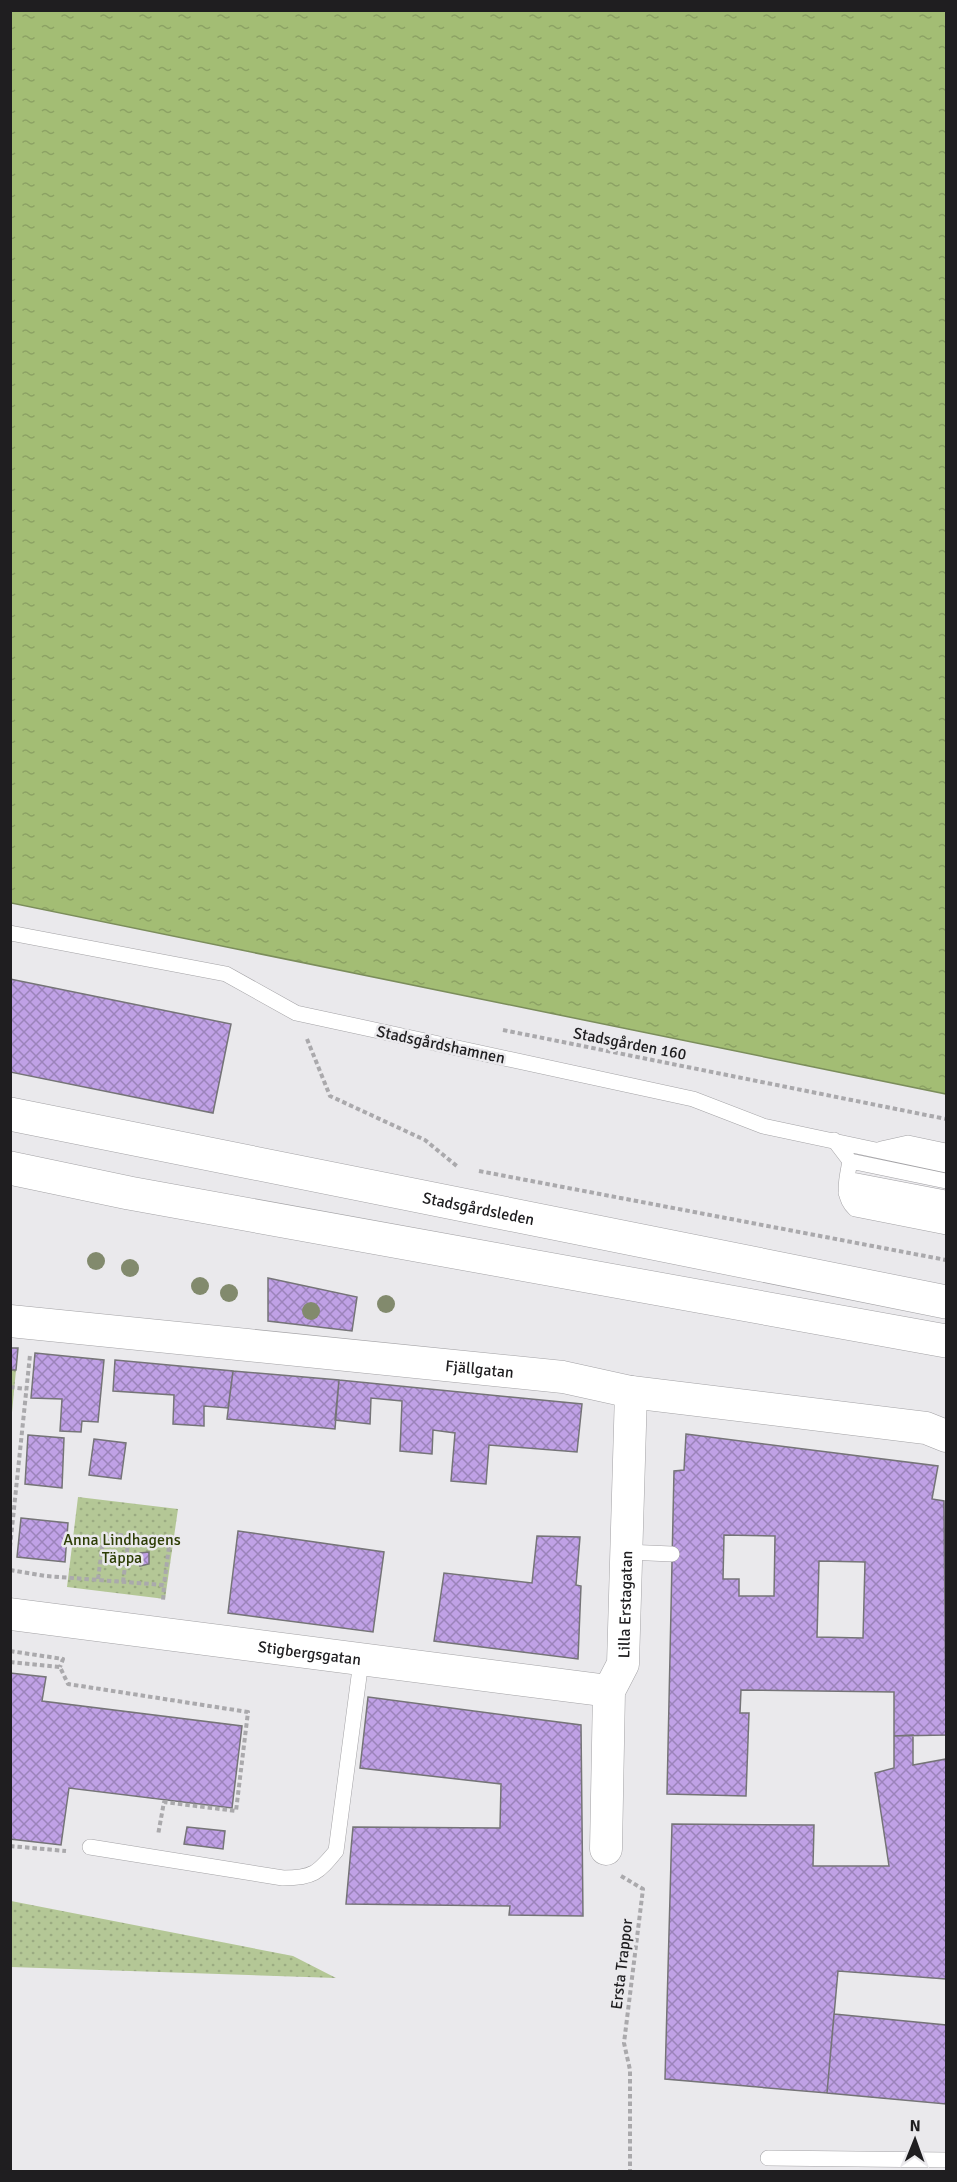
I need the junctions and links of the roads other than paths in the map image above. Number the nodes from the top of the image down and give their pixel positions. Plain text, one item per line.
1 (10, 933) edge
2 (10, 1114) edge
3 (834, 1140) junction
4 (875, 1150) junction
5 (946, 1151) edge
6 (850, 1161) junction
7 (946, 1165) edge
8 (10, 1168) edge
9 (946, 1181) edge
10 (846, 1186) junction
11 (946, 1198) edge
12 (946, 1213) edge
13 (946, 1227) edge
14 (946, 1302) edge
15 (10, 1321) edge
16 (946, 1341) edge
17 (631, 1392) junction
18 (946, 1436) edge
19 (626, 1552) junction
20 (672, 1554) dead end
21 (10, 1614) edge
22 (361, 1661) junction
23 (609, 1691) junction
24 (90, 1847) road end
25 (606, 1849) dead end
26 (768, 2158) dead end
27 (946, 2160) edge

1 - 3 lane, Stadsgårdshamnen
2 - 14 main road, Stadsgårdsleden
3 - 4 lane, Stadsgårdshamnen
3 - 6 lane
4 - 5 lane
4 - 7 lane, Stadsgårdshamnen
6 - 9 lane
6 - 10 lane
8 - 16 main road
10 - 11 lane
10 - 12 lane
10 - 13 lane
15 - 17 street, Fjällgatan
17 - 18 street, Fjällgatan
17 - 19 street, Lilla Erstagatan
19 - 20 lane
19 - 23 street, Lilla Erstagatan
21 - 22 street, Stigbergsgatan
22 - 23 street, Stigbergsgatan
22 - 24 lane
23 - 25 street, Lilla Erstagatan
26 - 27 lane

